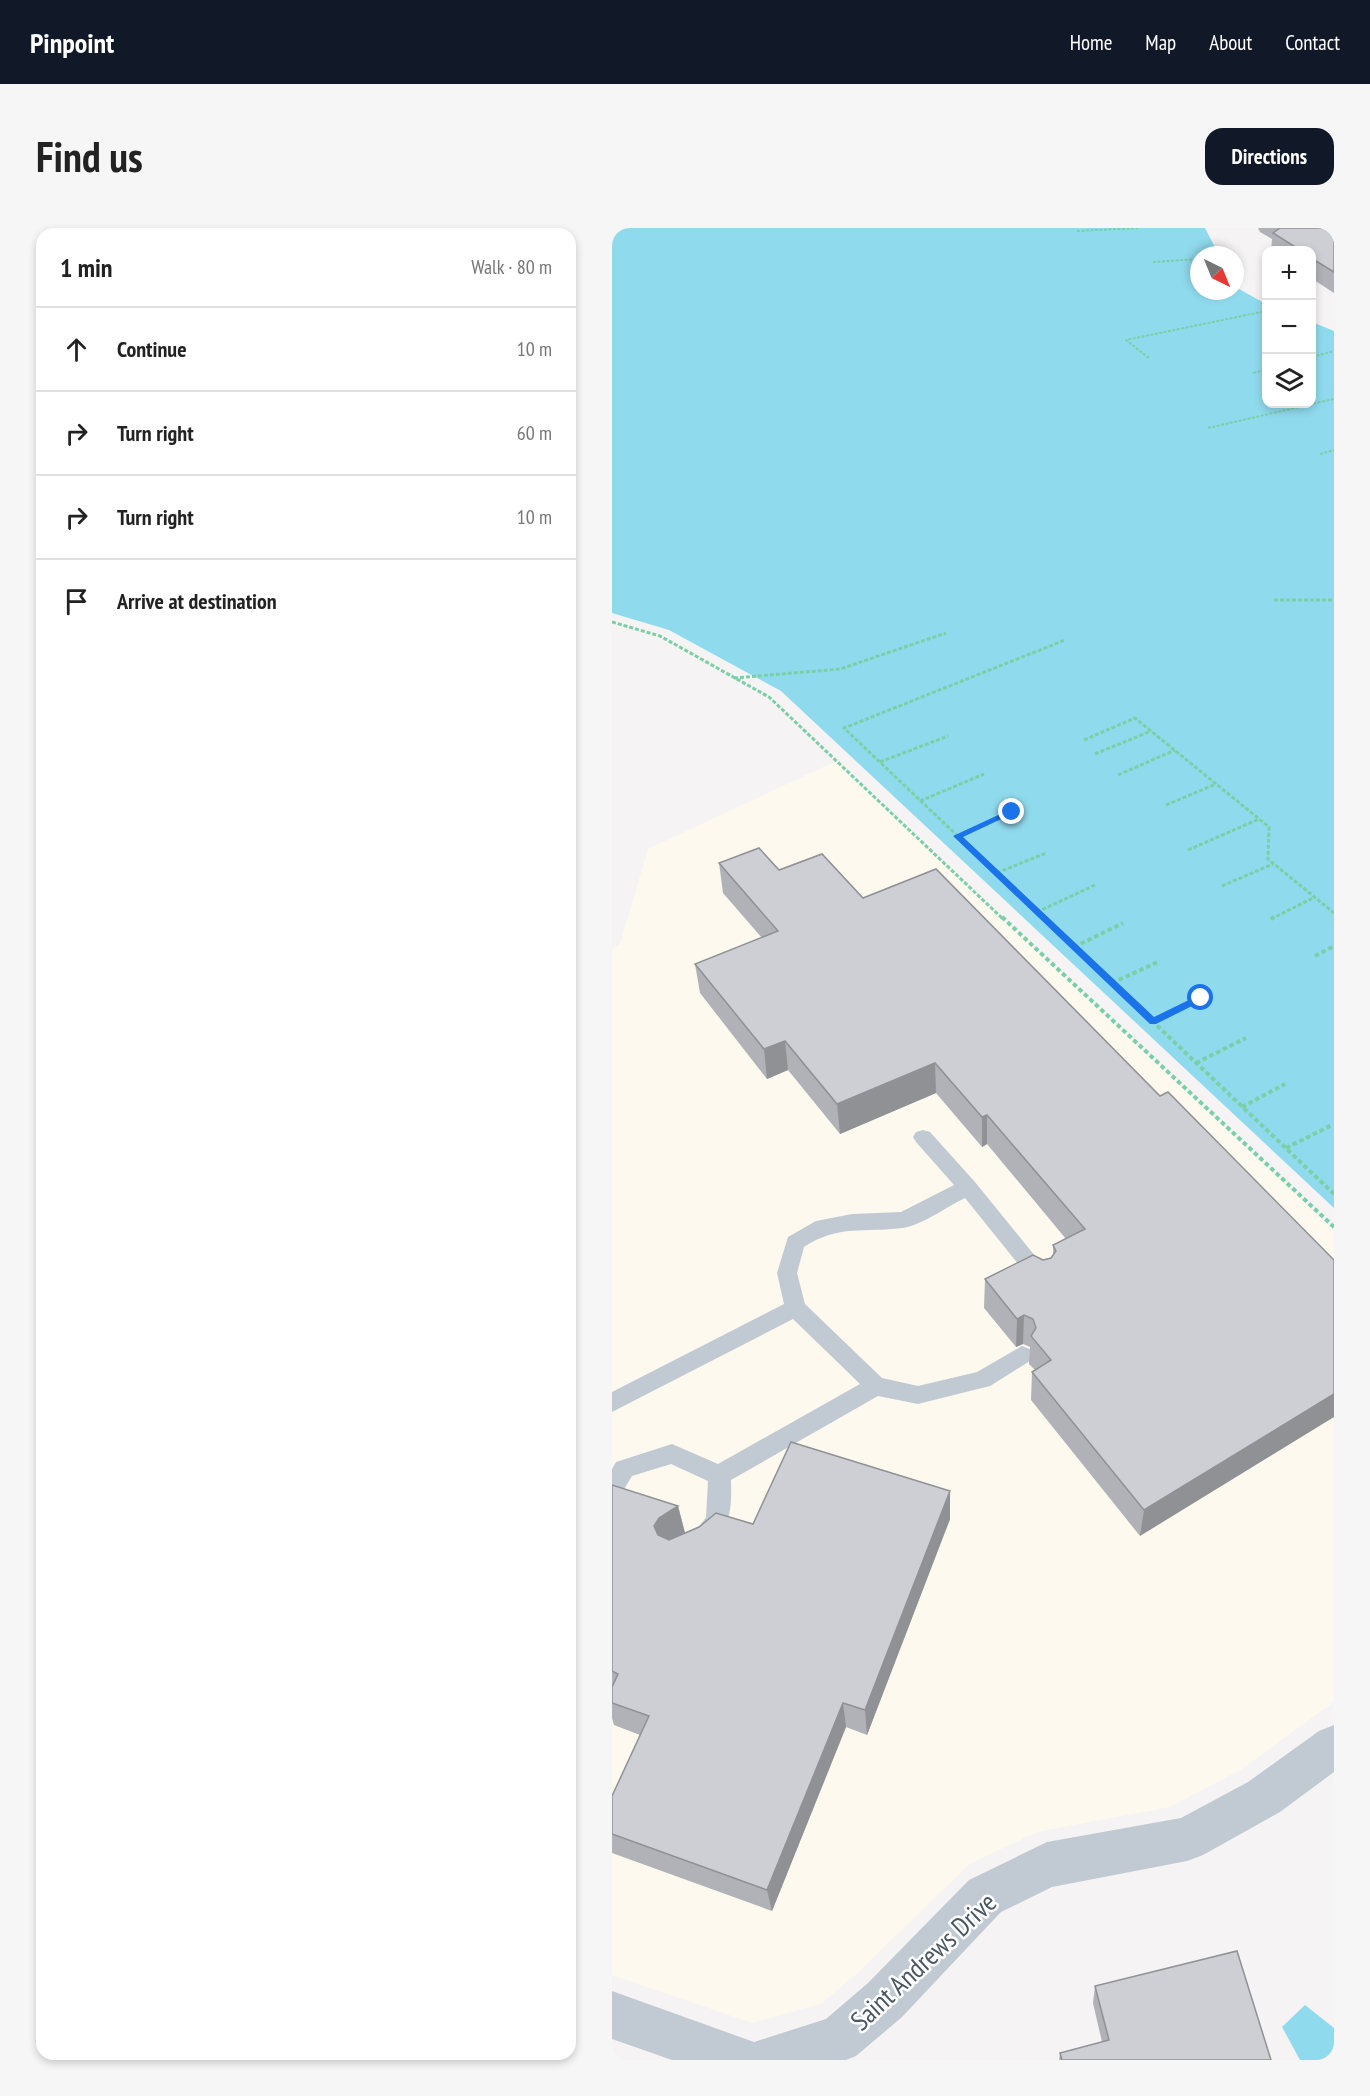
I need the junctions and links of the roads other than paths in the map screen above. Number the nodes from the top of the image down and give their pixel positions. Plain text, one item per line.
1 (923, 1137) dead end
2 (968, 1186) junction
3 (1042, 1279) edge
4 (795, 1308) junction
5 (1022, 1355) dead end
6 (876, 1386) junction
7 (612, 1403) edge
8 (719, 1475) junction
9 (612, 1489) edge
10 (684, 1549) edge
11 (1334, 1746) edge
12 (612, 2015) edge
13 (740, 2060) edge
14 (769, 2060) edge

1 - 2 lane
2 - 3 lane
2 - 4 lane
4 - 6 lane
4 - 7 lane
5 - 6 lane
6 - 8 lane
8 - 9 lane
8 - 10 lane
11 - 14 street, Saint Andrews Drive
12 - 13 street

